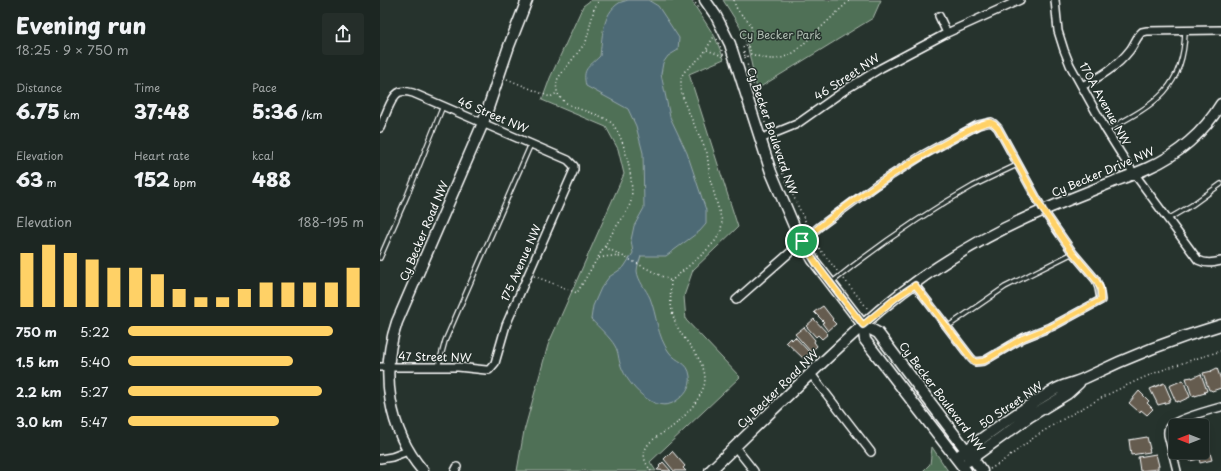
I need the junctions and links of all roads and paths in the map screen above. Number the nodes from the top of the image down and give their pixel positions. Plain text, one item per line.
1 (527, 0) edge
2 (599, 0) edge
3 (693, 0) edge
4 (705, 0) edge
5 (734, 0) edge
6 (850, 0) edge
7 (1020, 0) edge
8 (1055, 0) edge
9 (703, 13) dead end
10 (939, 16) dead end
11 (1185, 30) junction
12 (1221, 30) edge
13 (714, 31) dead end
14 (947, 33) junction
15 (715, 34) junction
16 (748, 46) junction
17 (706, 50) junction
18 (739, 53) junction
19 (751, 54) junction
20 (724, 56) junction
21 (499, 76) junction
22 (1082, 86) junction
23 (557, 94) junction
24 (1221, 104) edge
25 (444, 106) junction
26 (1218, 117) edge
27 (483, 123) junction
28 (380, 128) edge
29 (1106, 130) junction
30 (760, 139) junction
31 (531, 144) junction
32 (1017, 165) junction
33 (574, 166) joint
34 (1134, 173) junction
35 (1221, 184) edge
36 (1043, 210) junction
37 (1168, 219) junction
38 (802, 241) junction
39 (605, 247) junction
40 (1073, 253) junction
41 (623, 257) junction
42 (380, 258) edge
43 (598, 259) junction
44 (1221, 261) edge
45 (529, 273) junction
46 (671, 281) junction
47 (831, 283) junction
48 (915, 285) junction
49 (736, 300) dead end
50 (863, 325) junction
51 (1221, 325) edge
52 (947, 326) junction
53 (1221, 351) edge
54 (384, 367) edge
55 (438, 367) junction
56 (489, 370) joint
57 (811, 374) junction
58 (1221, 407) edge
59 (736, 447) junction
60 (408, 451) junction
61 (872, 452) dead end
62 (969, 454) junction
63 (380, 459) edge
64 (961, 465) edge
65 (986, 470) edge
66 (423, 471) edge
67 (651, 471) edge
68 (710, 471) edge
69 (754, 471) edge
70 (1177, 471) edge

1 - 21 street, Cy Becker Road NW
2 - 23 path
3 - 9 path
4 - 18 street, Cy Becker Boulevard NW
5 - 16 path
6 - 19 path
7 - 14 street, 46 Street NW
8 - 22 street, 170A Avenue NW
10 - 14 street
11 - 12 street
11 - 22 street
11 - 29 lane
13 - 15 path
14 - 30 street, 46 Street NW
15 - 17 path
15 - 20 path
16 - 18 path
16 - 19 path
17 - 20 path
17 - 46 path
18 - 19 path
18 - 20 path
18 - 30 street, Cy Becker Boulevard NW
21 - 23 path
21 - 27 street, Cy Becker Road NW
22 - 29 street, 170A Avenue NW
23 - 39 path
24 - 26 street, Cy Becker Drive NW
25 - 27 street, 46 Street NW
25 - 28 street, 46 Street NW
25 - 42 lane
26 - 34 street, Cy Becker Drive NW
27 - 31 street, 46 Street NW
27 - 54 street, Cy Becker Road NW
29 - 34 street, 170A Avenue NW
30 - 38 street, Cy Becker Boulevard NW
31 - 33 street, 46 Street NW
31 - 55 lane
32 - 36 street
32 - 38 street
32 - 47 lane
33 - 45 street, 175 Avenue NW
34 - 36 street, Cy Becker Drive NW
34 - 37 street, 170A Avenue NW
35 - 37 lane
36 - 40 street
36 - 48 street, Cy Becker Drive NW
37 - 44 street, 170A Avenue NW
38 - 47 street, Cy Becker Boulevard NW
38 - 49 street
39 - 41 path
39 - 43 path
40 - 52 lane
40 - 52 street
41 - 43 path
41 - 46 path
43 - 45 path
45 - 56 street, 175 Avenue NW
46 - 67 path
47 - 50 street, Cy Becker Boulevard NW
48 - 50 street, Cy Becker Drive NW
48 - 52 street
50 - 57 street, Cy Becker Road NW
50 - 62 street, Cy Becker Boulevard NW
50 - 64 street, Cy Becker Boulevard NW
51 - 62 street, 50 Street NW
53 - 65 path
54 - 55 street, 47 Street NW
54 - 60 street, Cy Becker Road NW
55 - 56 street, 47 Street NW
57 - 59 street, Cy Becker Road NW
57 - 61 street
58 - 70 street
59 - 68 street, Cy Becker Road NW
59 - 69 street
60 - 63 street
60 - 66 street, Cy Becker Road NW
62 - 64 street, 50 Street NW
62 - 65 street, Cy Becker Boulevard NW

